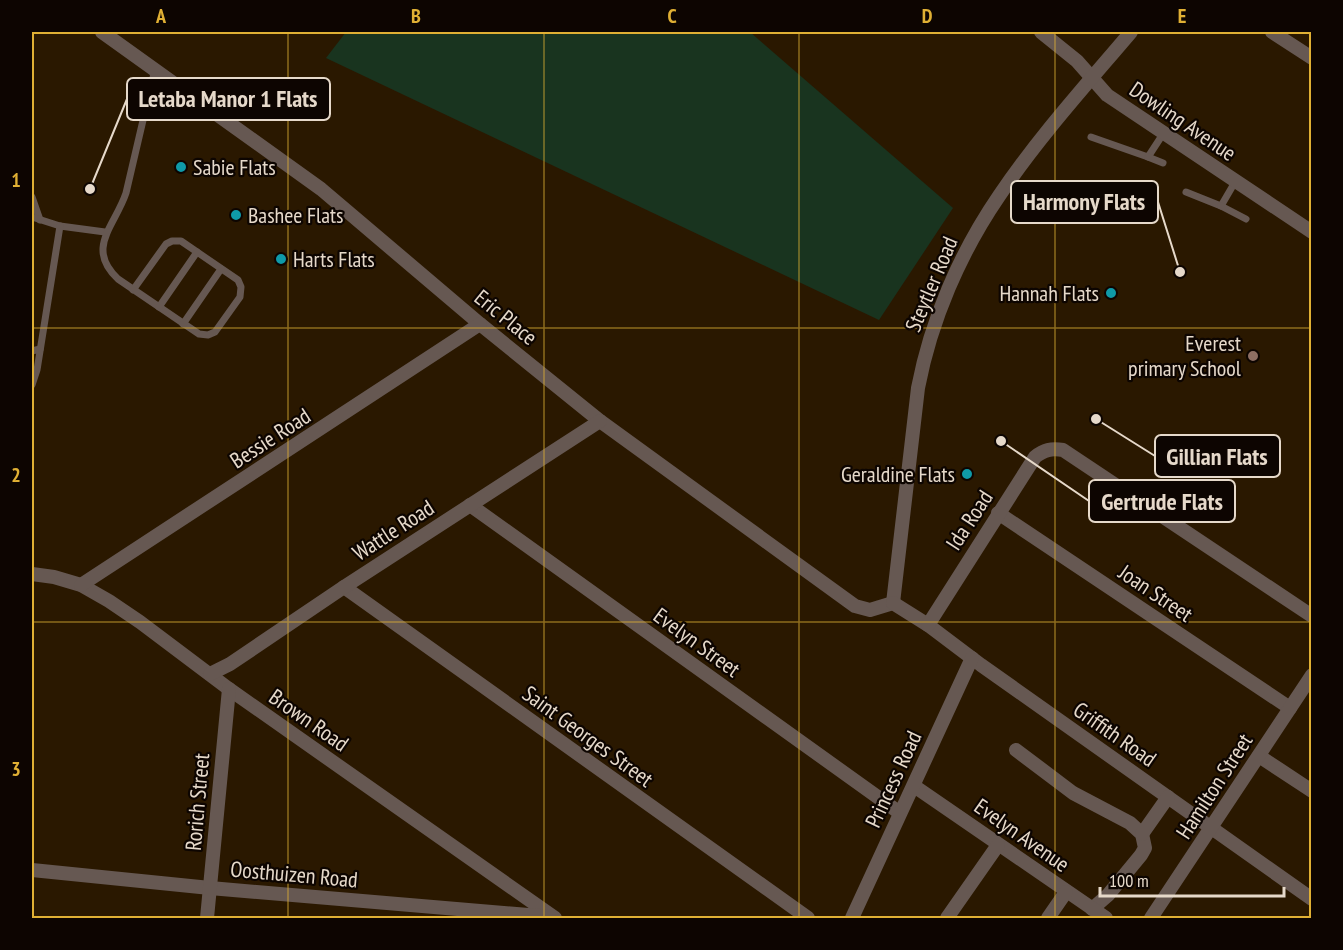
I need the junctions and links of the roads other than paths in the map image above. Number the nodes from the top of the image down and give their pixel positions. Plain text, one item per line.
1 (102, 32) edge
2 (1041, 32) edge
3 (1131, 32) edge
4 (1272, 32) edge
5 (1311, 58) edge
6 (155, 69) junction
7 (1092, 78) junction
8 (1163, 134) junction
9 (1091, 137) dead end
10 (1148, 157) junction
11 (1163, 163) dead end
12 (1236, 182) junction
13 (1186, 192) dead end
14 (32, 197) edge
15 (1221, 206) junction
16 (32, 217) edge
17 (1246, 219) dead end
18 (40, 220) junction
19 (60, 226) junction
20 (105, 232) junction
21 (1311, 232) edge
22 (197, 252) junction
23 (220, 269) junction
24 (134, 290) junction
25 (159, 307) junction
26 (183, 324) junction
27 (480, 324) junction
28 (40, 349) junction
29 (32, 351) edge
30 (32, 385) edge
31 (600, 421) junction
32 (470, 505) junction
33 (998, 513) junction
34 (32, 574) edge
35 (81, 585) junction
36 (344, 587) junction
37 (893, 603) junction
38 (1311, 616) edge
39 (928, 625) junction
40 (972, 658) junction
41 (210, 674) junction
42 (1311, 675) edge
43 (229, 689) junction
44 (1290, 708) junction
45 (1016, 750) dead end
46 (1259, 756) junction
47 (914, 786) junction
48 (1311, 791) edge
49 (1168, 797) junction
50 (900, 813) junction
51 (1212, 828) junction
52 (1143, 834) junction
53 (998, 845) junction
54 (32, 870) edge
55 (210, 888) junction
56 (1066, 892) junction
57 (1311, 899) edge
58 (1092, 909) junction
59 (207, 918) edge
60 (554, 918) edge
61 (808, 918) edge
62 (852, 918) edge
63 (947, 918) edge
64 (1048, 918) edge
65 (1106, 918) edge
66 (1151, 918) edge

1 - 6 street, Eric Place
2 - 7 street, Dowling Avenue
3 - 7 street, Steytler Road
4 - 5 street
6 - 20 lane
6 - 27 street, Eric Place
7 - 8 street, Dowling Avenue
7 - 37 street, Steytler Road
8 - 10 lane
8 - 12 street, Dowling Avenue
9 - 10 lane
10 - 11 lane
12 - 15 lane
12 - 21 street, Dowling Avenue
13 - 15 lane
14 - 18 lane
15 - 17 lane
16 - 18 lane
18 - 19 lane
19 - 20 lane
19 - 28 lane
20 - 24 lane
22 - 23 lane
22 - 24 lane
22 - 25 lane
23 - 26 lane
23 - 26 lane
24 - 25 lane
25 - 26 lane
27 - 31 street, Eric Place
27 - 35 street, Bessie Road
28 - 29 lane
28 - 30 lane
31 - 32 street, Wattle Road
31 - 37 street, Eric Place
32 - 36 street, Wattle Road
32 - 50 street, Evelyn Street
33 - 38 street, Ida Road
33 - 39 street, Ida Road
33 - 44 street, Joan Street
34 - 35 street, Brown Road
35 - 41 street, Brown Road
36 - 41 street, Wattle Road
36 - 61 street, Saint Georges Street
37 - 39 street, Griffith Road
39 - 40 street, Griffith Road
40 - 47 street, Princess Road
40 - 49 street, Griffith Road
41 - 43 street, Brown Road
42 - 44 street, Hamilton Street
43 - 55 street, Rorich Street
43 - 60 street, Brown Road
44 - 46 street, Hamilton Street
45 - 52 street
46 - 48 street
46 - 51 street, Hamilton Street
47 - 50 street, Princess Road
47 - 53 street, Evelyn Avenue
49 - 51 street, Griffith Road
49 - 52 street
50 - 62 street, Princess Road
51 - 57 street, Griffith Road
51 - 66 street, Hamilton Street
52 - 58 street
53 - 56 street, Evelyn Avenue
53 - 63 street
54 - 55 street, Oosthuizen Road
55 - 59 street, Rorich Street
55 - 60 street, Oosthuizen Road
56 - 58 street, Evelyn Avenue
56 - 64 street
58 - 65 street, Evelyn Avenue

